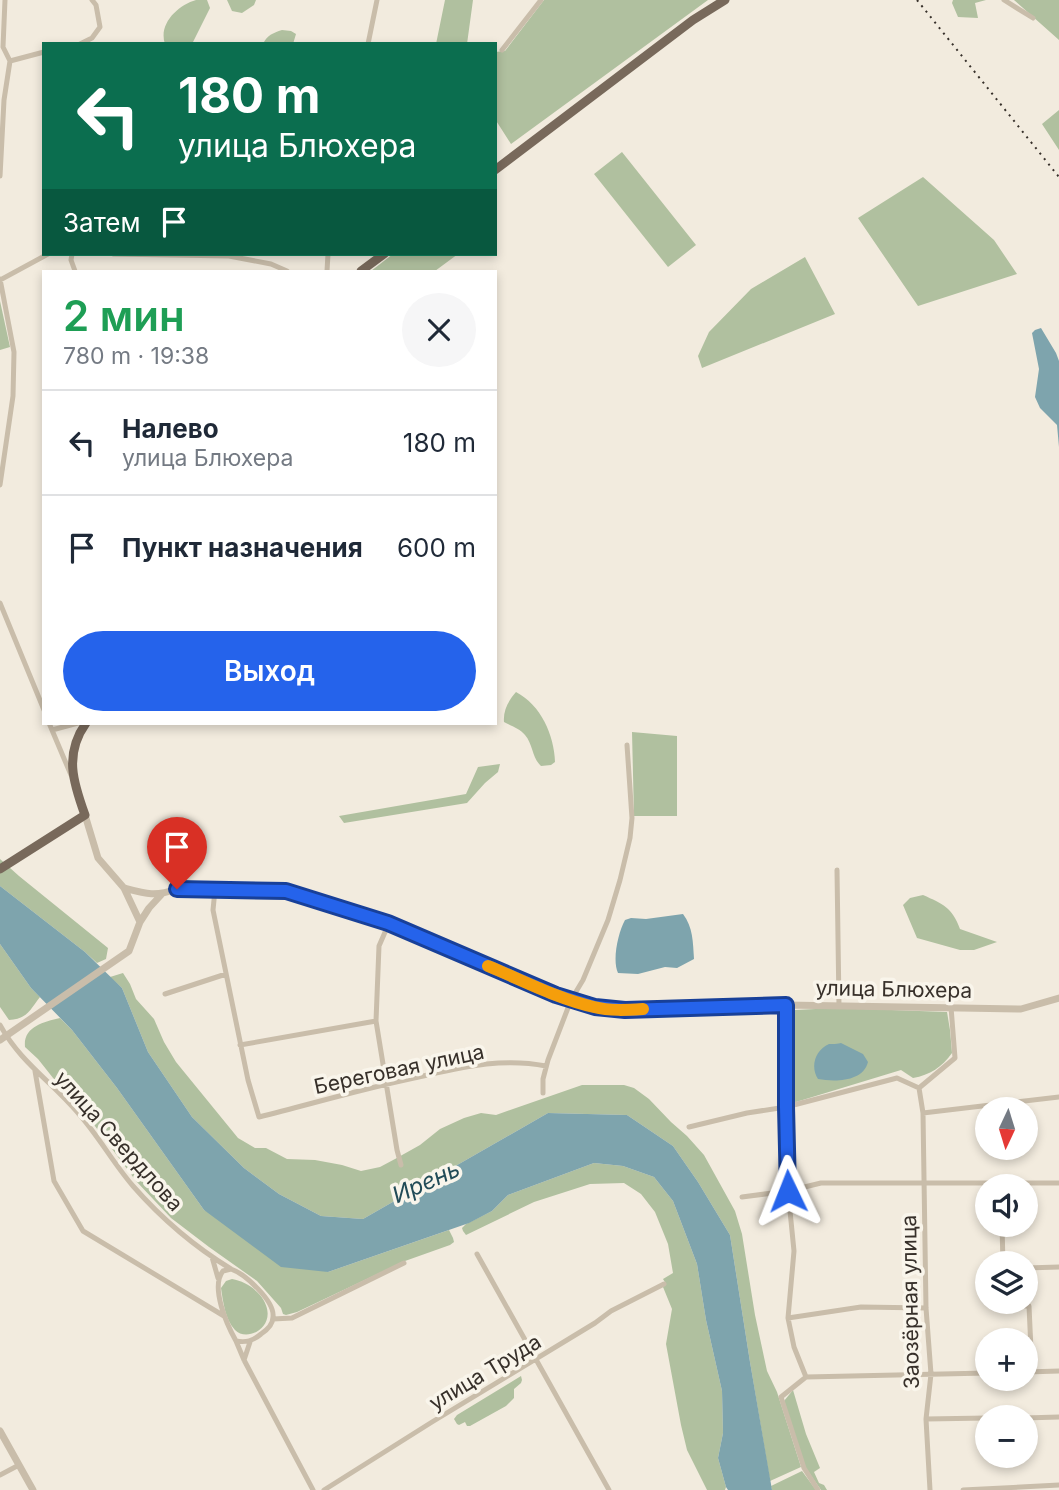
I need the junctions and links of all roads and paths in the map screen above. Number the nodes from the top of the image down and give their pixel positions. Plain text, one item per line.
1 (5, 0) edge
2 (92, 0) edge
3 (377, 0) edge
4 (541, 0) edge
5 (725, 0) edge
6 (1004, 0) edge
7 (1033, 18) dead end
8 (84, 42) edge
9 (368, 42) edge
10 (502, 50) dead end
11 (42, 51) edge
12 (10, 61) junction
13 (497, 168) edge
14 (0, 176) edge
15 (44, 256) edge
16 (229, 256) edge
17 (381, 256) edge
18 (285, 270) edge
19 (362, 270) edge
20 (0, 279) edge
21 (0, 485) edge
22 (0, 603) edge
23 (42, 704) edge
24 (50, 725) edge
25 (71, 725) edge
26 (85, 725) edge
27 (52, 730) junction
28 (627, 745) dead end
29 (74, 783) junction
30 (85, 815) junction
31 (3, 867) edge
32 (837, 870) dead end
33 (124, 888) junction
34 (215, 890) junction
35 (161, 895) junction
36 (140, 922) junction
37 (388, 923) junction
38 (226, 974) junction
39 (165, 994) dead end
40 (1059, 998) edge
41 (571, 1000) junction
42 (786, 1005) junction
43 (839, 1006) junction
44 (951, 1007) junction
45 (376, 1021) junction
46 (0, 1025) edge
47 (3, 1039) edge
48 (240, 1045) junction
49 (546, 1066) junction
50 (35, 1071) junction
51 (386, 1084) junction
52 (919, 1088) junction
53 (543, 1093) dead end
54 (1059, 1097) edge
55 (786, 1107) junction
56 (923, 1113) junction
57 (689, 1127) dead end
58 (401, 1165) dead end
59 (923, 1183) junction
60 (1059, 1183) edge
61 (975, 1184) edge
62 (1038, 1184) edge
63 (788, 1191) junction
64 (742, 1197) dead end
65 (477, 1254) dead end
66 (212, 1257) junction
67 (404, 1263) dead end
68 (1059, 1267) edge
69 (1038, 1268) edge
70 (231, 1269) junction
71 (218, 1278) junction
72 (664, 1284) dead end
73 (926, 1308) junction
74 (224, 1316) junction
75 (788, 1318) junction
76 (273, 1319) junction
77 (236, 1340) junction
78 (250, 1342) junction
79 (535, 1359) junction
80 (244, 1360) junction
81 (1038, 1371) edge
82 (1059, 1371) edge
83 (975, 1373) edge
84 (930, 1374) junction
85 (806, 1377) junction
86 (1059, 1417) edge
87 (975, 1418) edge
88 (1038, 1418) edge
89 (926, 1419) junction
90 (0, 1431) edge
91 (19, 1465) junction
92 (0, 1475) edge
93 (1059, 1485) edge
94 (33, 1490) edge
95 (313, 1490) edge
96 (324, 1490) edge
97 (609, 1490) edge
98 (818, 1490) edge
99 (930, 1490) edge
100 (963, 1490) edge

1 - 12 street
2 - 8 street
3 - 9 street
4 - 10 street
5 - 13 main road
6 - 7 street
11 - 12 street
12 - 14 street
15 - 20 street
16 - 18 street
17 - 19 main road
20 - 21 street
22 - 23 street
24 - 27 street
25 - 27 street
26 - 29 main road
27 - 29 street
28 - 41 street
29 - 30 main road
30 - 31 main road
30 - 33 street
32 - 43 street
33 - 35 street, улица Блюхера
33 - 36 street
34 - 35 street, улица Блюхера
34 - 37 street, улица Блюхера
34 - 38 street
35 - 36 street
36 - 47 street
37 - 41 street, улица Блюхера
37 - 45 street
38 - 39 street
38 - 48 street
40 - 44 street, улица Блюхера
41 - 42 street, улица Блюхера
41 - 49 street
42 - 43 street, улица Блюхера
42 - 55 street
43 - 44 street, улица Блюхера
44 - 52 street
45 - 48 street
45 - 51 street
46 - 47 street, улица Свердлова
47 - 50 street, улица Свердлова
48 - 51 street, Береговая улица
49 - 51 street, Береговая улица
49 - 53 street
50 - 66 street, улица Свердлова
50 - 74 street, улица Свердлова
51 - 58 street
52 - 55 street
52 - 56 street, Заозёрная улица
54 - 56 street
55 - 57 street
55 - 63 street
56 - 59 street, Заозёрная улица
59 - 61 street
59 - 63 street
59 - 73 street, Заозёрная улица
60 - 62 street
63 - 64 street
63 - 75 street
65 - 79 street
66 - 70 street, улица Свердлова
66 - 71 street
67 - 76 street
68 - 69 street
70 - 71 street
70 - 76 street, улица Свердлова
71 - 74 street
72 - 79 street, улица Труда
73 - 75 street
73 - 84 street, Заозёрная улица
74 - 77 street
75 - 85 street
76 - 78 street
77 - 78 street
77 - 80 street
78 - 80 street
79 - 96 street, улица Труда
79 - 97 street
80 - 95 street
81 - 82 street
83 - 84 street
84 - 85 street
84 - 89 street, Заозёрная улица
85 - 98 street
86 - 88 street
87 - 89 street
89 - 99 street, Заозёрная улица
90 - 91 street
91 - 92 street
91 - 94 street
93 - 100 street

